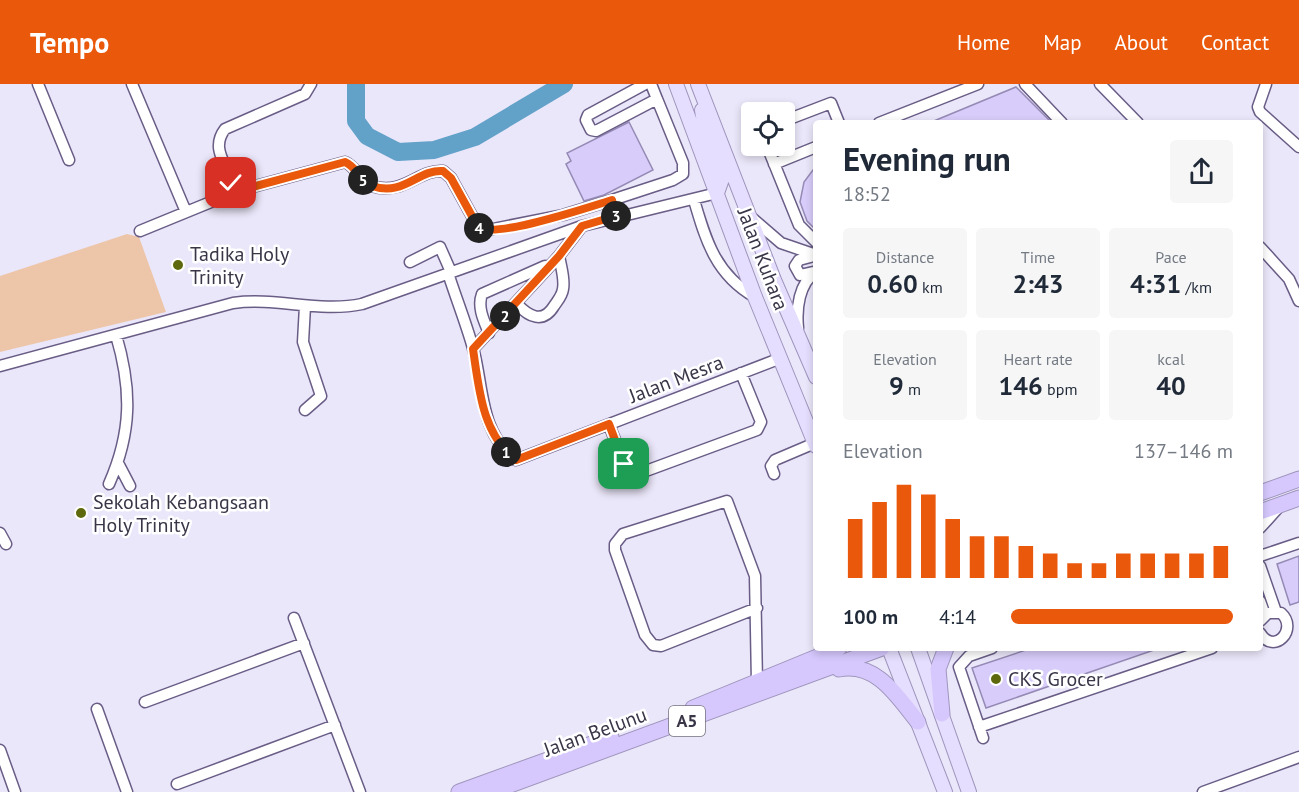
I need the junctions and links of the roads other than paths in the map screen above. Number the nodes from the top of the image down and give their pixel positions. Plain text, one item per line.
1 (38, 84) edge
2 (132, 84) edge
3 (311, 84) edge
4 (645, 84) edge
5 (651, 84) edge
6 (676, 84) edge
7 (978, 84) edge
8 (1025, 84) edge
9 (1100, 84) edge
10 (1266, 84) edge
11 (699, 85) edge
12 (657, 99) junction
13 (795, 117) edge
14 (838, 120) edge
15 (887, 120) edge
16 (1059, 120) edge
17 (1135, 120) edge
18 (1298, 145) edge
19 (813, 148) edge
20 (771, 156) edge
21 (69, 160) dead end
22 (774, 164) junction
23 (232, 189) junction
24 (717, 193) junction
25 (612, 200) junction
26 (694, 200) junction
27 (186, 212) junction
28 (748, 213) junction
29 (616, 216) junction
30 (582, 226) junction
31 (140, 231) dead end
32 (813, 239) edge
33 (1263, 250) edge
34 (813, 254) edge
35 (559, 256) junction
36 (813, 256) edge
37 (410, 262) dead end
38 (549, 265) junction
39 (813, 272) edge
40 (450, 273) junction
41 (813, 274) edge
42 (755, 297) junction
43 (1299, 301) edge
44 (517, 304) junction
45 (305, 306) junction
46 (489, 333) junction
47 (116, 335) junction
48 (799, 337) junction
49 (473, 349) junction
50 (781, 358) junction
51 (0, 366) edge
52 (813, 370) edge
53 (741, 374) junction
54 (305, 410) dead end
55 (609, 424) junction
56 (813, 439) edge
57 (813, 445) edge
58 (118, 463) junction
59 (774, 474) dead end
60 (1299, 479) edge
61 (109, 484) dead end
62 (130, 486) dead end
63 (1263, 492) edge
64 (1299, 498) edge
65 (1263, 505) edge
66 (1281, 505) junction
67 (1263, 511) edge
68 (1263, 525) edge
69 (0, 533) edge
70 (1299, 543) edge
71 (6, 544) dead end
72 (1263, 555) edge
73 (1263, 587) edge
74 (757, 608) junction
75 (1267, 616) edge
76 (1299, 616) edge
77 (294, 618) dead end
78 (1288, 620) junction
79 (1263, 636) edge
80 (304, 643) junction
81 (825, 651) edge
82 (835, 651) edge
83 (871, 651) edge
84 (890, 651) edge
85 (919, 651) edge
86 (945, 651) edge
87 (983, 651) edge
88 (1203, 651) edge
89 (812, 667) junction
90 (757, 683) junction
91 (145, 702) dead end
92 (97, 709) dead end
93 (942, 714) junction
94 (918, 722) junction
95 (335, 725) junction
96 (979, 727) junction
97 (983, 738) dead end
98 (0, 750) edge
99 (1299, 757) edge
100 (177, 784) dead end
101 (499, 791) edge
102 (15, 792) edge
103 (127, 792) edge
104 (360, 792) edge
105 (459, 792) edge
106 (945, 792) edge
107 (969, 792) edge
108 (1203, 792) edge

1 - 21 street
2 - 27 street
3 - 23 street
4 - 12 street
5 - 12 street
6 - 24 main road, Jalan Kuhara
7 - 15 street
8 - 16 street
9 - 17 street
10 - 18 street
11 - 24 main road
11 - 28 main road, Jalan Kuhara
12 - 25 street
13 - 14 street
19 - 22 street
20 - 22 street
22 - 32 street
23 - 25 street
23 - 27 street
24 - 26 street
24 - 42 main road, Jalan Kuhara
25 - 29 street
26 - 29 street
26 - 42 street
27 - 31 street
28 - 34 street
28 - 48 main road, Jalan Kuhara
29 - 30 street
30 - 35 street
30 - 40 street
33 - 43 street
35 - 38 street
35 - 44 street
36 - 39 street
37 - 40 street
38 - 44 street
38 - 46 street
40 - 45 street
40 - 49 street
41 - 48 street
42 - 50 main road, Jalan Kuhara
44 - 46 street
45 - 47 street
45 - 54 street
46 - 49 street
47 - 51 street
47 - 58 street
48 - 52 main road, Jalan Kuhara
49 - 55 street, Jalan Mesra
50 - 53 street, Jalan Mesra
50 - 56 main road, Jalan Kuhara
53 - 55 street, Jalan Mesra
53 - 55 street
57 - 59 street
58 - 61 street
58 - 62 street
60 - 63 highway
64 - 65 highway
64 - 66 highway
66 - 67 highway
66 - 68 street
69 - 71 street
70 - 72 street
73 - 75 street
74 - 74 street
74 - 90 street
75 - 78 street
76 - 78 street
77 - 80 street
78 - 79 street
80 - 91 street
80 - 95 street
81 - 89 highway
82 - 89 highway, Jalan Belunu / A5
83 - 89 highway, Jalan Belunu / A5
84 - 94 main road
85 - 93 main road
86 - 93 highway
87 - 96 street
88 - 96 street
89 - 90 highway, Jalan Belunu / A5
89 - 94 highway
89 - 101 highway, Jalan Belunu / A5
90 - 105 highway, Jalan Belunu / A5
92 - 103 street
93 - 107 main road
94 - 106 main road
95 - 100 street
95 - 104 street
96 - 97 street
98 - 102 street
99 - 108 street

